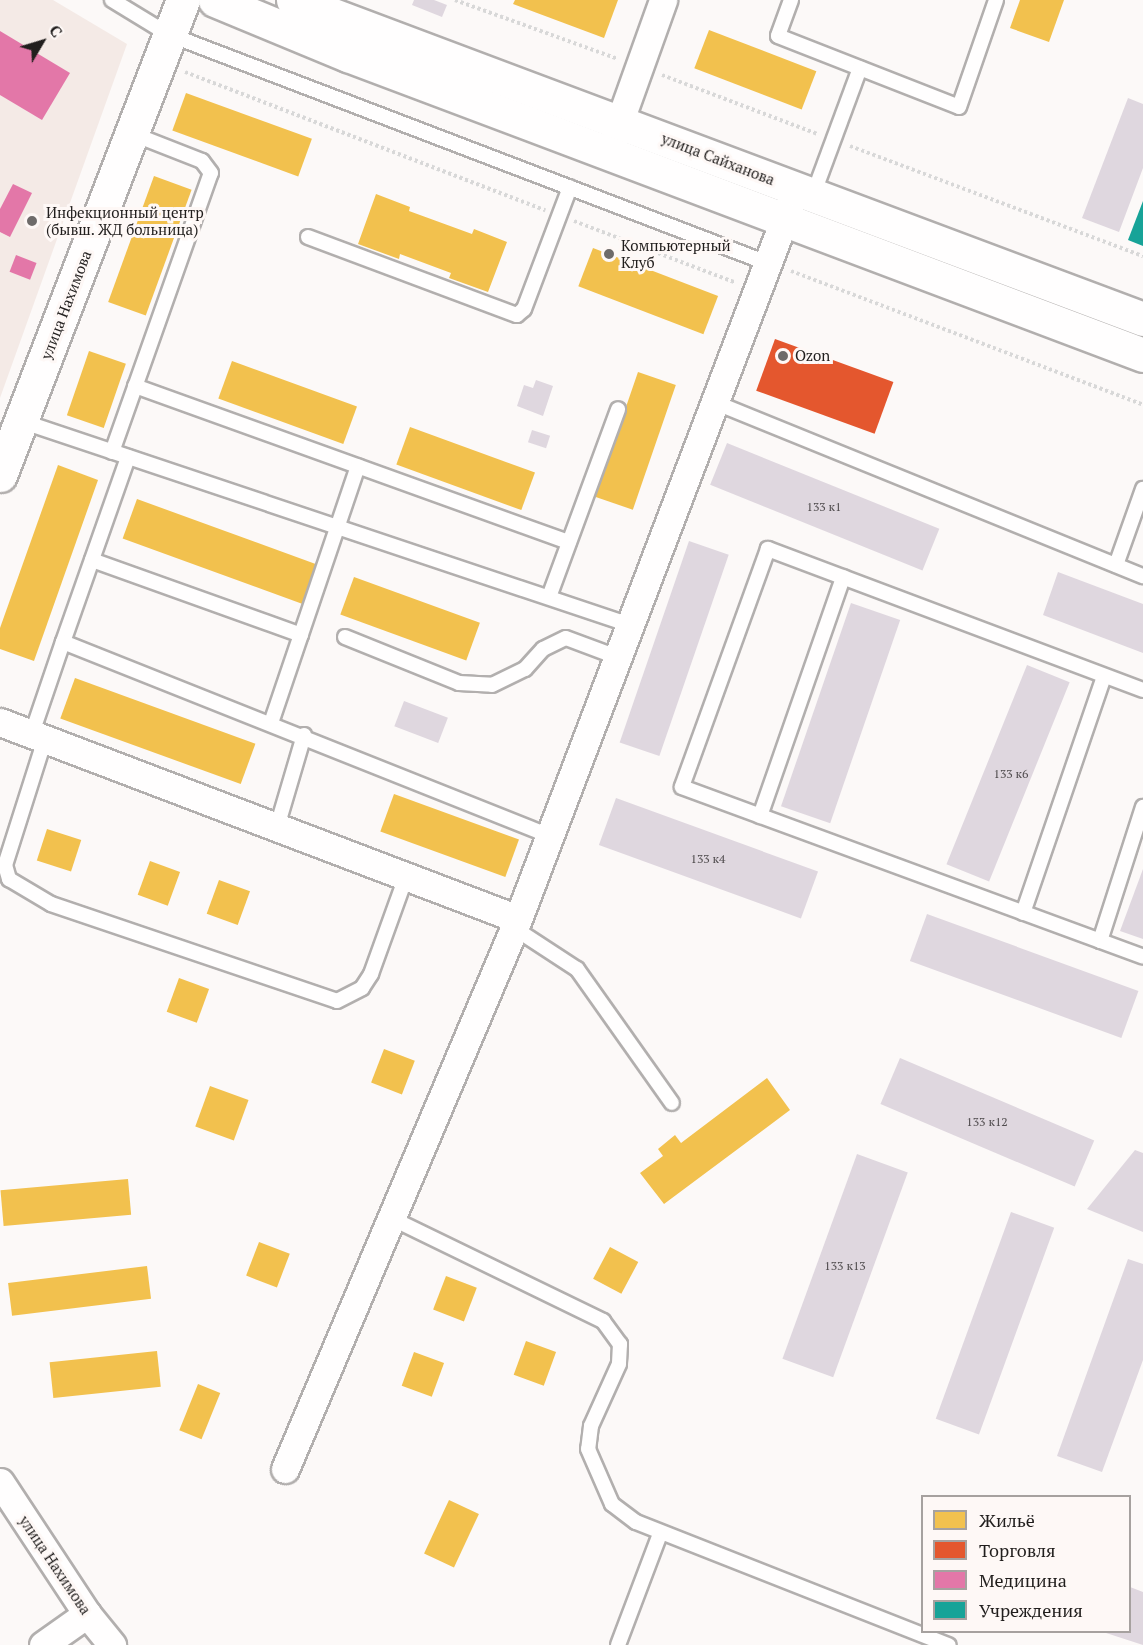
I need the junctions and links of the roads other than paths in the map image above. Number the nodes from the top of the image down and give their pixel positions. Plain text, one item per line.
1 (112, 0) edge
2 (183, 0) edge
3 (215, 0) edge
4 (663, 0) edge
5 (791, 0) edge
6 (996, 0) edge
7 (292, 7) edge
8 (163, 45) junction
9 (860, 68) junction
10 (619, 120) junction
11 (133, 134) junction
12 (609, 154) junction
13 (570, 187) junction
14 (801, 209) junction
15 (308, 237) dead end
16 (768, 263) junction
17 (1143, 319) edge
18 (1143, 355) edge
19 (135, 386) junction
20 (714, 402) junction
21 (618, 409) dead end
22 (21, 421) junction
23 (112, 452) junction
24 (128, 457) junction
25 (358, 466) junction
26 (0, 475) edge
27 (1143, 489) edge
28 (337, 526) junction
29 (569, 542) junction
30 (92, 560) junction
31 (1116, 566) junction
32 (1143, 576) edge
33 (843, 577) junction
34 (549, 597) junction
35 (630, 625) junction
36 (301, 635) junction
37 (345, 637) dead end
38 (63, 642) junction
39 (617, 657) junction
40 (1104, 675) junction
41 (1143, 690) edge
42 (0, 722) edge
43 (271, 723) junction
44 (304, 735) junction
45 (38, 736) junction
46 (1143, 807) edge
47 (760, 816) junction
48 (277, 827) junction
49 (550, 836) junction
50 (406, 877) junction
51 (1023, 913) junction
52 (516, 924) junction
53 (1100, 941) junction
54 (1143, 957) edge
55 (672, 1103) dead end
56 (391, 1218) junction
57 (285, 1469) dead end
58 (0, 1482) edge
59 (660, 1534) junction
60 (87, 1614) junction
61 (43, 1645) edge
62 (112, 1645) edge
63 (618, 1645) edge
64 (949, 1645) edge

1 - 8 lane
2 - 8 main road, улица Нахимова
3 - 7 main road
4 - 10 street
5 - 9 lane
6 - 9 lane
7 - 10 main road, улица Сайханова
7 - 12 main road
8 - 11 main road, улица Нахимова
8 - 13 lane
9 - 14 lane
10 - 12 street
10 - 14 main road, улица Сайханова
11 - 19 lane
11 - 22 main road, улица Нахимова
12 - 14 main road
13 - 15 lane
13 - 16 lane
14 - 16 street
14 - 17 main road, улица Сайханова
14 - 18 main road
16 - 20 street
19 - 23 lane
19 - 25 lane
20 - 31 lane
20 - 35 street
21 - 29 lane
22 - 23 lane
22 - 26 main road, улица Нахимова
23 - 24 lane
24 - 28 lane
24 - 30 lane
25 - 28 lane
25 - 29 lane
27 - 31 lane
28 - 34 lane
28 - 36 lane
29 - 34 lane
30 - 36 lane
30 - 38 lane
31 - 32 lane
33 - 40 lane
33 - 47 lane
33 - 47 lane
34 - 35 lane
35 - 39 street
36 - 43 lane
37 - 39 lane
38 - 43 lane
38 - 45 lane
39 - 49 street
40 - 41 lane
40 - 51 lane
42 - 45 street
43 - 44 lane
44 - 48 lane
44 - 49 lane
45 - 48 street
45 - 50 lane
46 - 53 lane
47 - 51 lane
48 - 50 street
49 - 52 street
50 - 52 street
51 - 53 lane
52 - 55 lane
52 - 56 street
53 - 54 lane
56 - 57 street
56 - 59 lane
58 - 60 street, улица Нахимова
59 - 63 lane
59 - 64 lane
60 - 61 street
60 - 62 street, улица Нахимова

